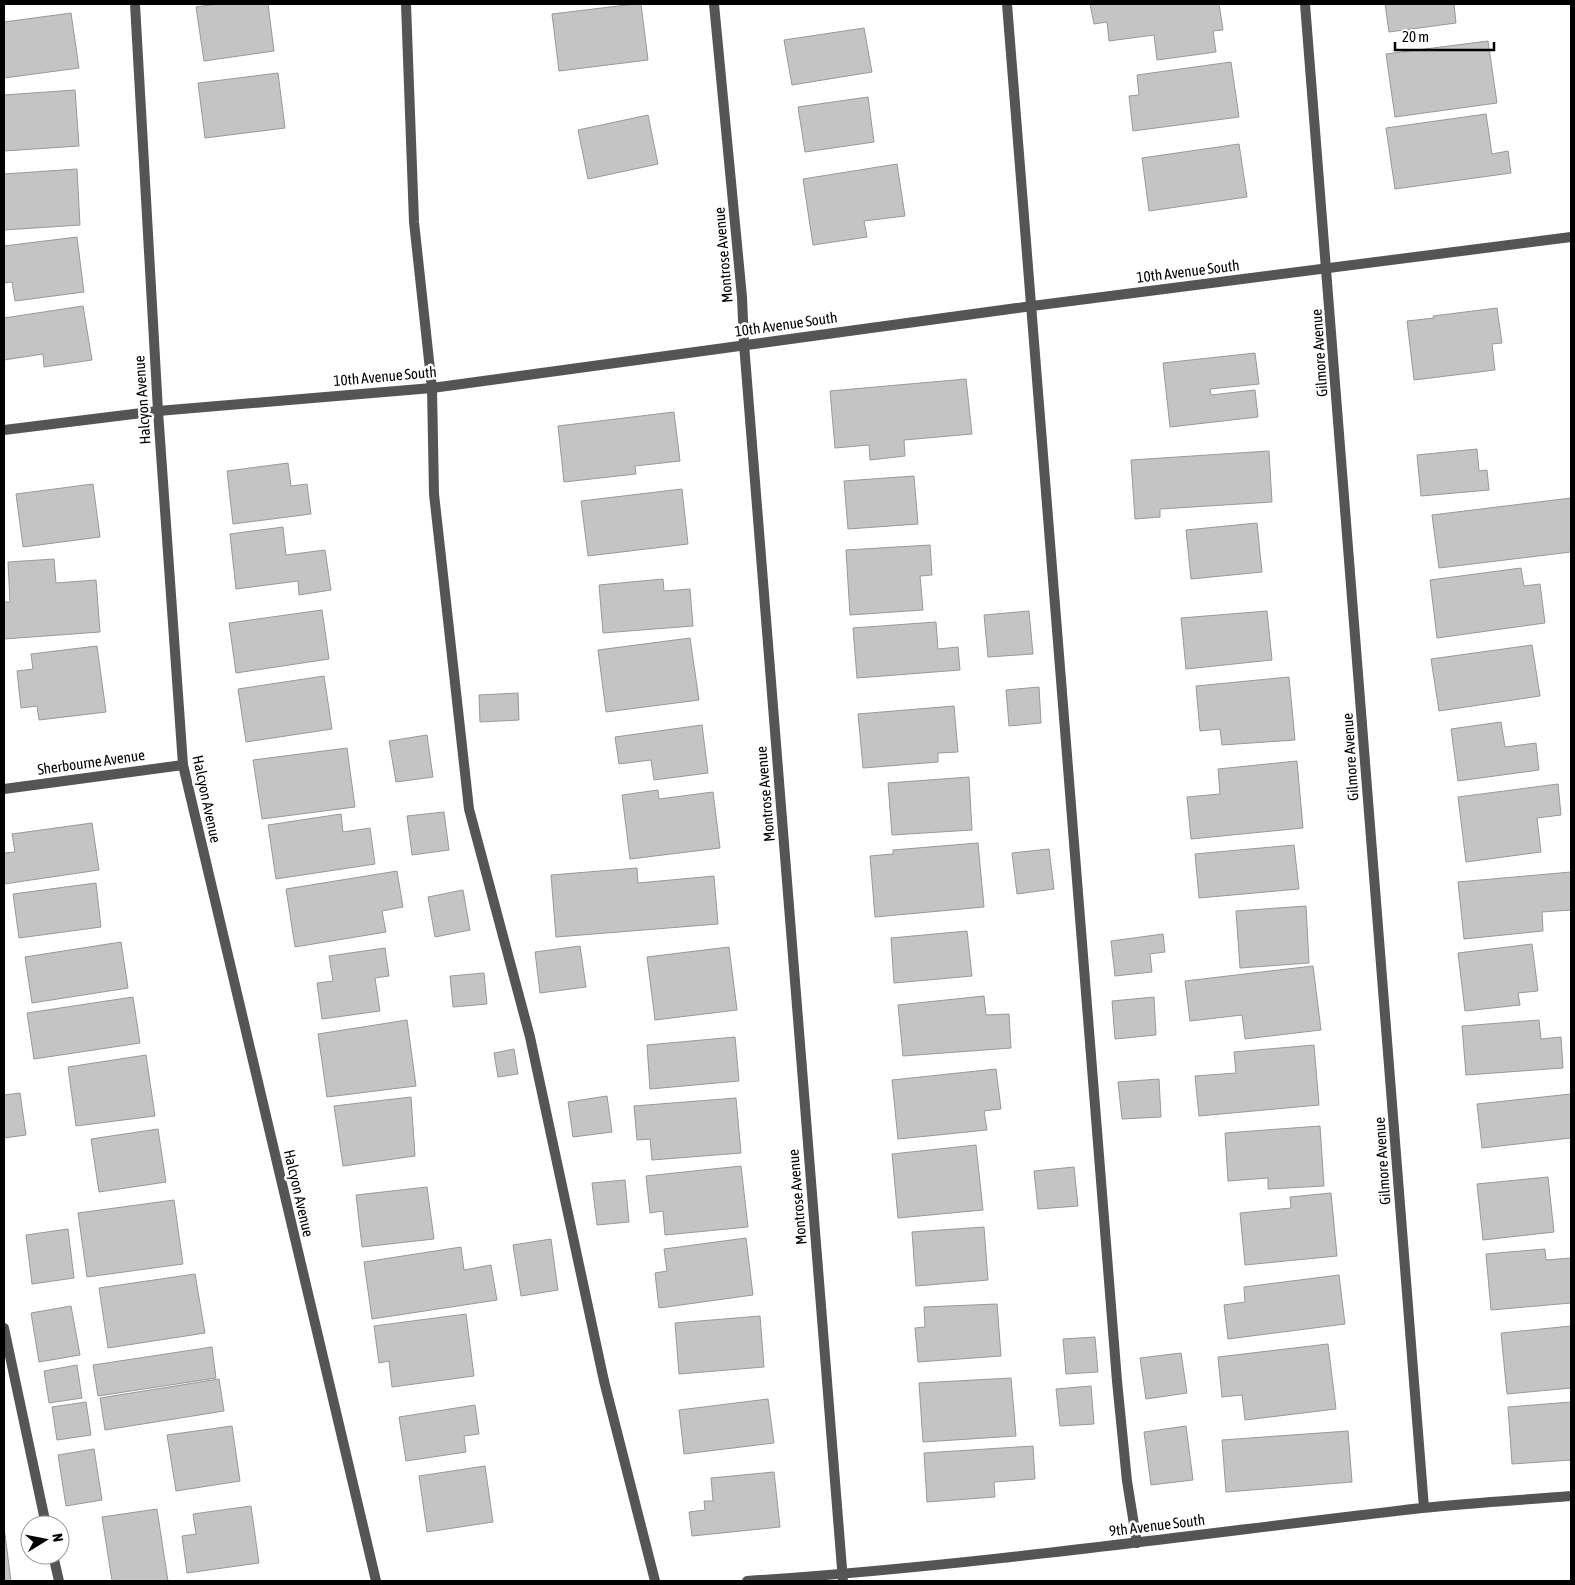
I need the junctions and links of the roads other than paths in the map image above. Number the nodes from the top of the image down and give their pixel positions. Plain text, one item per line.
1 (135, 4) edge
2 (406, 4) edge
3 (714, 4) edge
4 (1008, 4) edge
5 (1305, 4) edge
6 (1571, 237) edge
7 (1327, 268) junction
8 (1032, 306) junction
9 (744, 344) junction
10 (432, 388) junction
11 (158, 411) junction
12 (4, 430) edge
13 (183, 765) junction
14 (4, 789) edge
15 (4, 1328) edge
16 (1571, 1496) edge
17 (1424, 1508) junction
18 (44, 1515) edge
19 (1136, 1543) junction
20 (55, 1565) edge
21 (843, 1578) edge
22 (58, 1581) edge
23 (376, 1581) edge
24 (655, 1581) edge
25 (747, 1581) edge

1 - 11 street, Halcyon Avenue
2 - 10 street
3 - 9 street, Montrose Avenue
4 - 8 street
5 - 7 street, Gilmore Avenue
6 - 7 street, 10th Avenue South
7 - 8 street, 10th Avenue South
7 - 17 street, Gilmore Avenue
8 - 9 street, 10th Avenue South
8 - 19 street
9 - 10 street, 10th Avenue South
9 - 21 street, Montrose Avenue
10 - 11 street, 10th Avenue South
10 - 24 street
11 - 12 street, 10th Avenue South
11 - 13 street, Halcyon Avenue
13 - 14 street, Sherbourne Avenue
13 - 23 street, Halcyon Avenue
15 - 18 street
16 - 17 street, 9th Avenue South
17 - 19 street, 9th Avenue South
19 - 21 street, 9th Avenue South
20 - 22 street
21 - 25 street, 9th Avenue South

